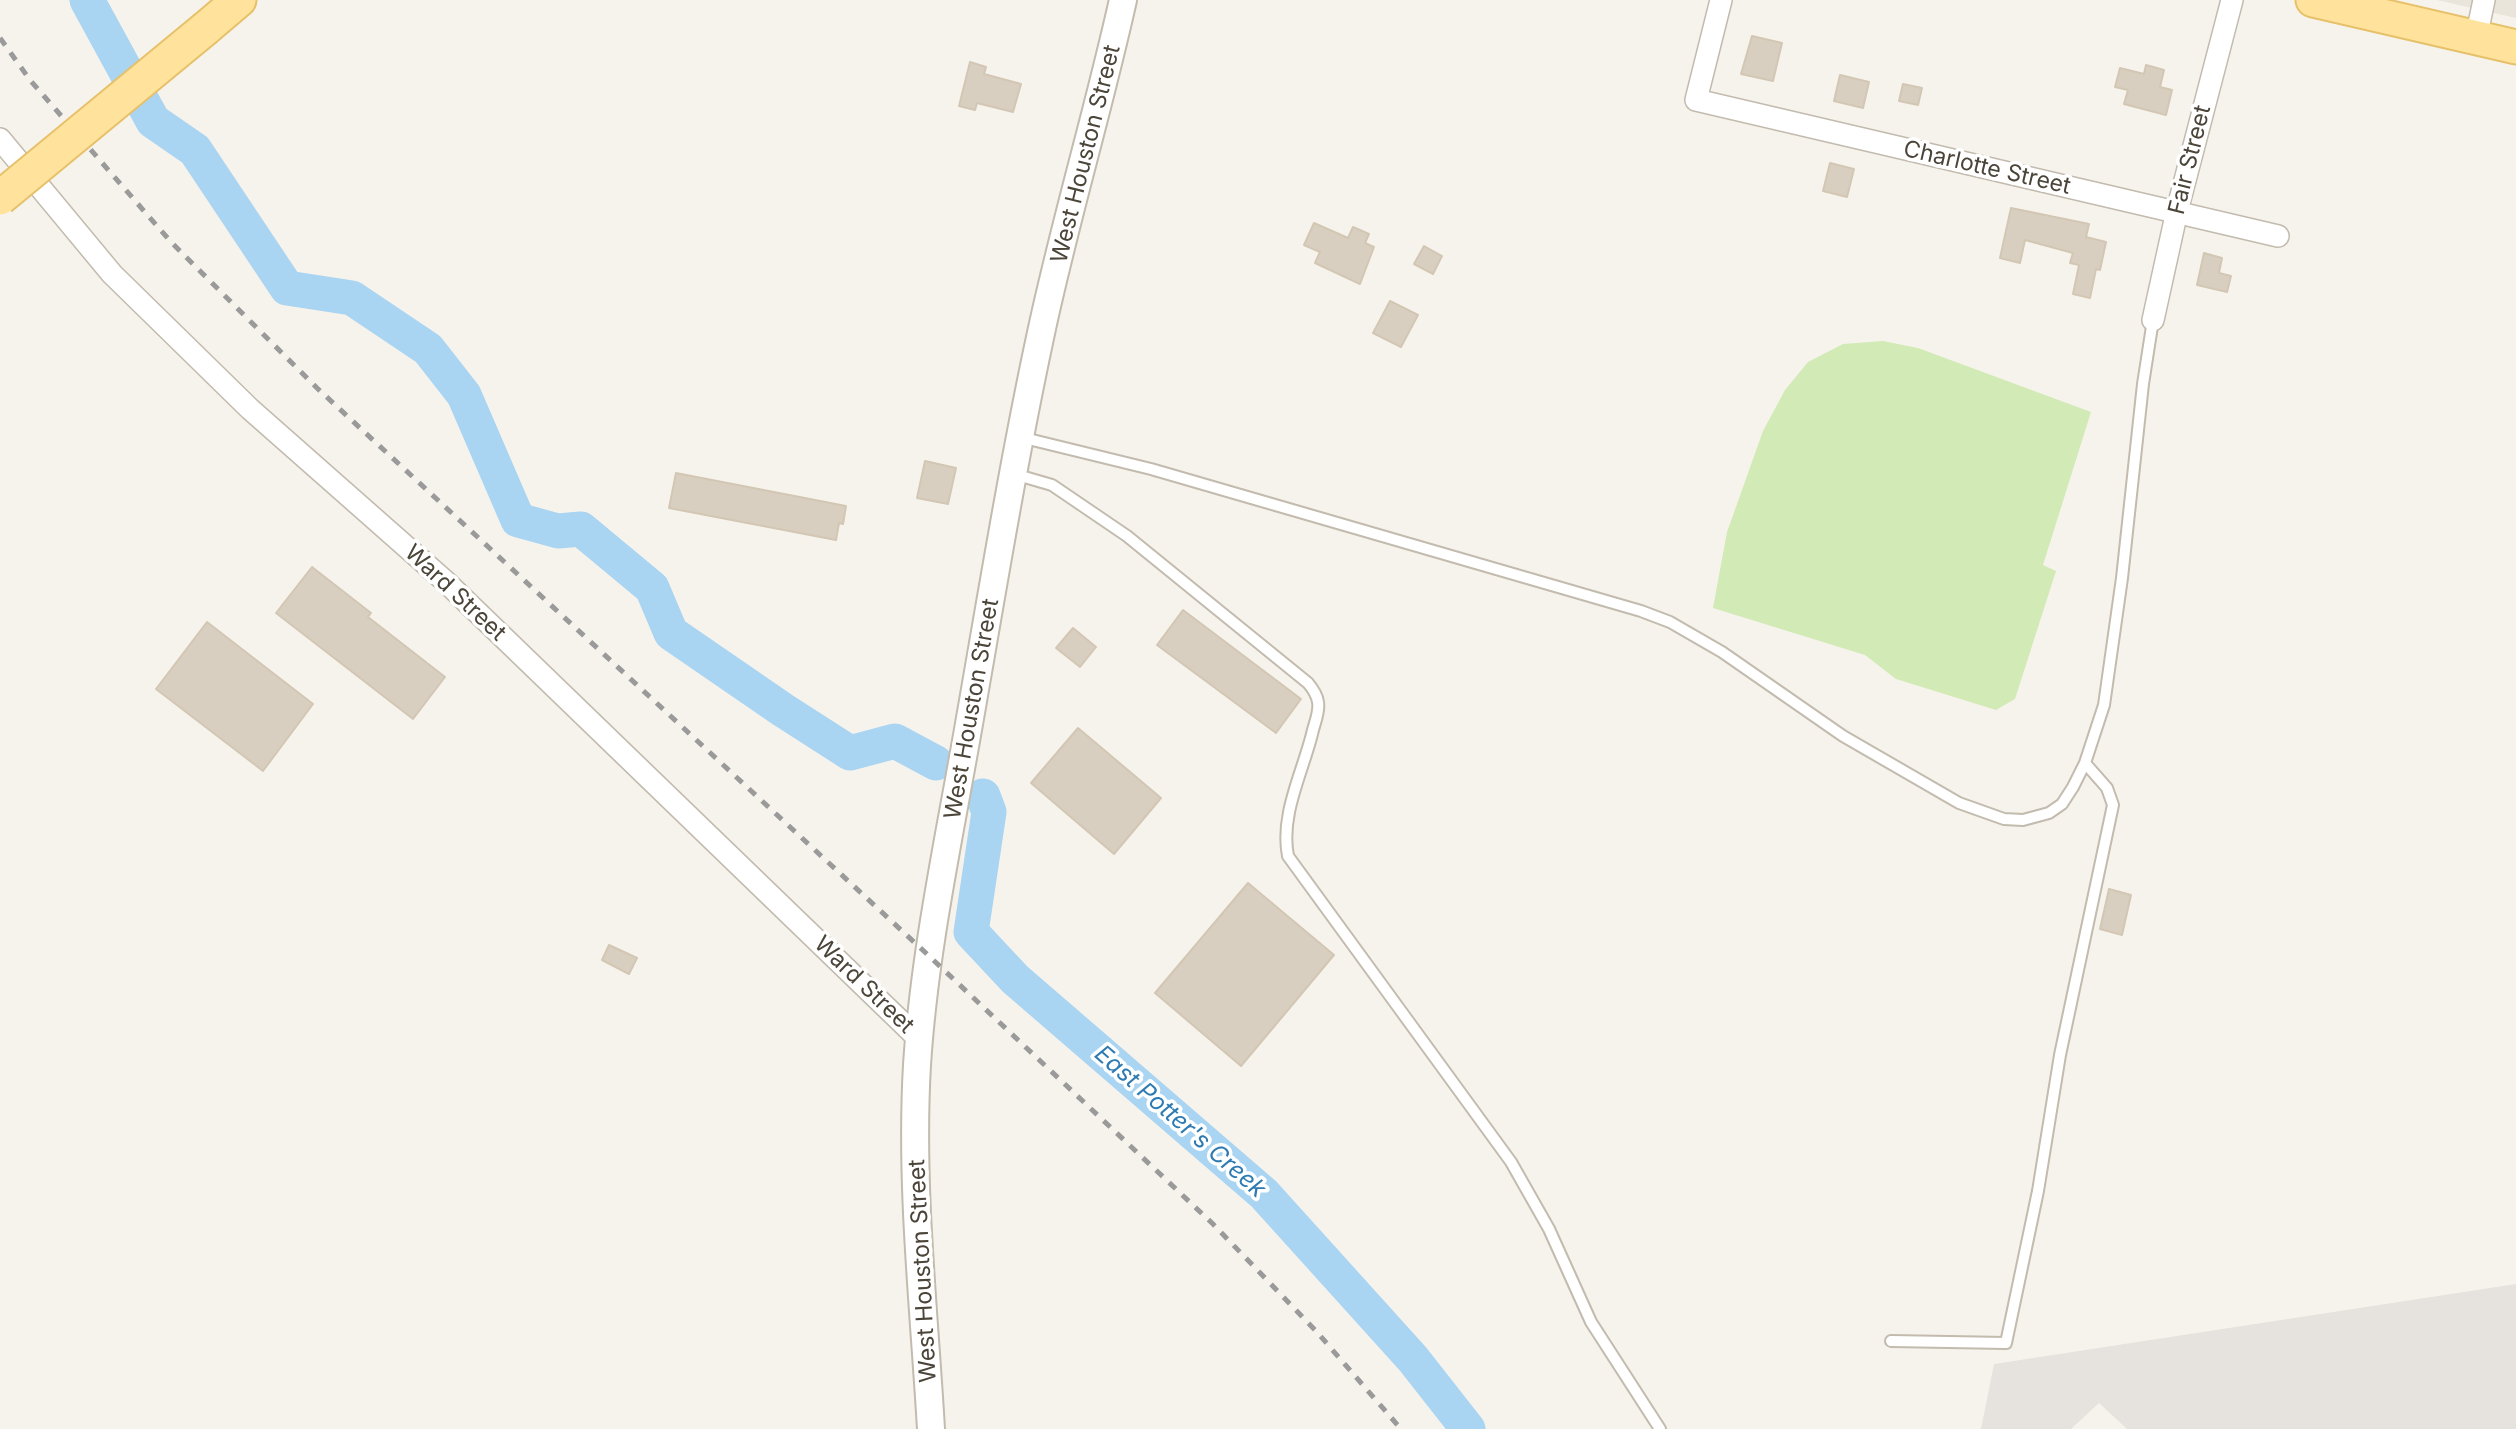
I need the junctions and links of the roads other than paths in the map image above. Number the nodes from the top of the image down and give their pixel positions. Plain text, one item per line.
1 (239, 0) edge
2 (1123, 0) edge
3 (1721, 0) edge
4 (2232, 0) edge
5 (2313, 0) edge
6 (2484, 0) edge
7 (2476, 38) junction
8 (2516, 47) edge
9 (0, 139) edge
10 (0, 198) edge
11 (2177, 211) junction
12 (2278, 236) dead end
13 (2153, 320) joint
14 (1020, 438) junction
15 (1013, 474) junction
16 (2085, 762) junction
17 (919, 1039) junction
18 (1891, 1340) dead end
19 (932, 1429) edge
20 (1660, 1429) edge

1 - 10 main road, bridge
2 - 14 street, West Houston Street
3 - 11 street, Charlotte Street
4 - 11 street, Fair Street
5 - 7 main road
6 - 7 street
7 - 8 main road
9 - 17 street, Ward Street
11 - 12 street, Charlotte Street
11 - 13 street, Fair Street
13 - 16 lane
14 - 15 street, West Houston Street
14 - 16 lane
15 - 17 street, West Houston Street
15 - 20 lane
16 - 18 lane
17 - 19 street, West Houston Street

